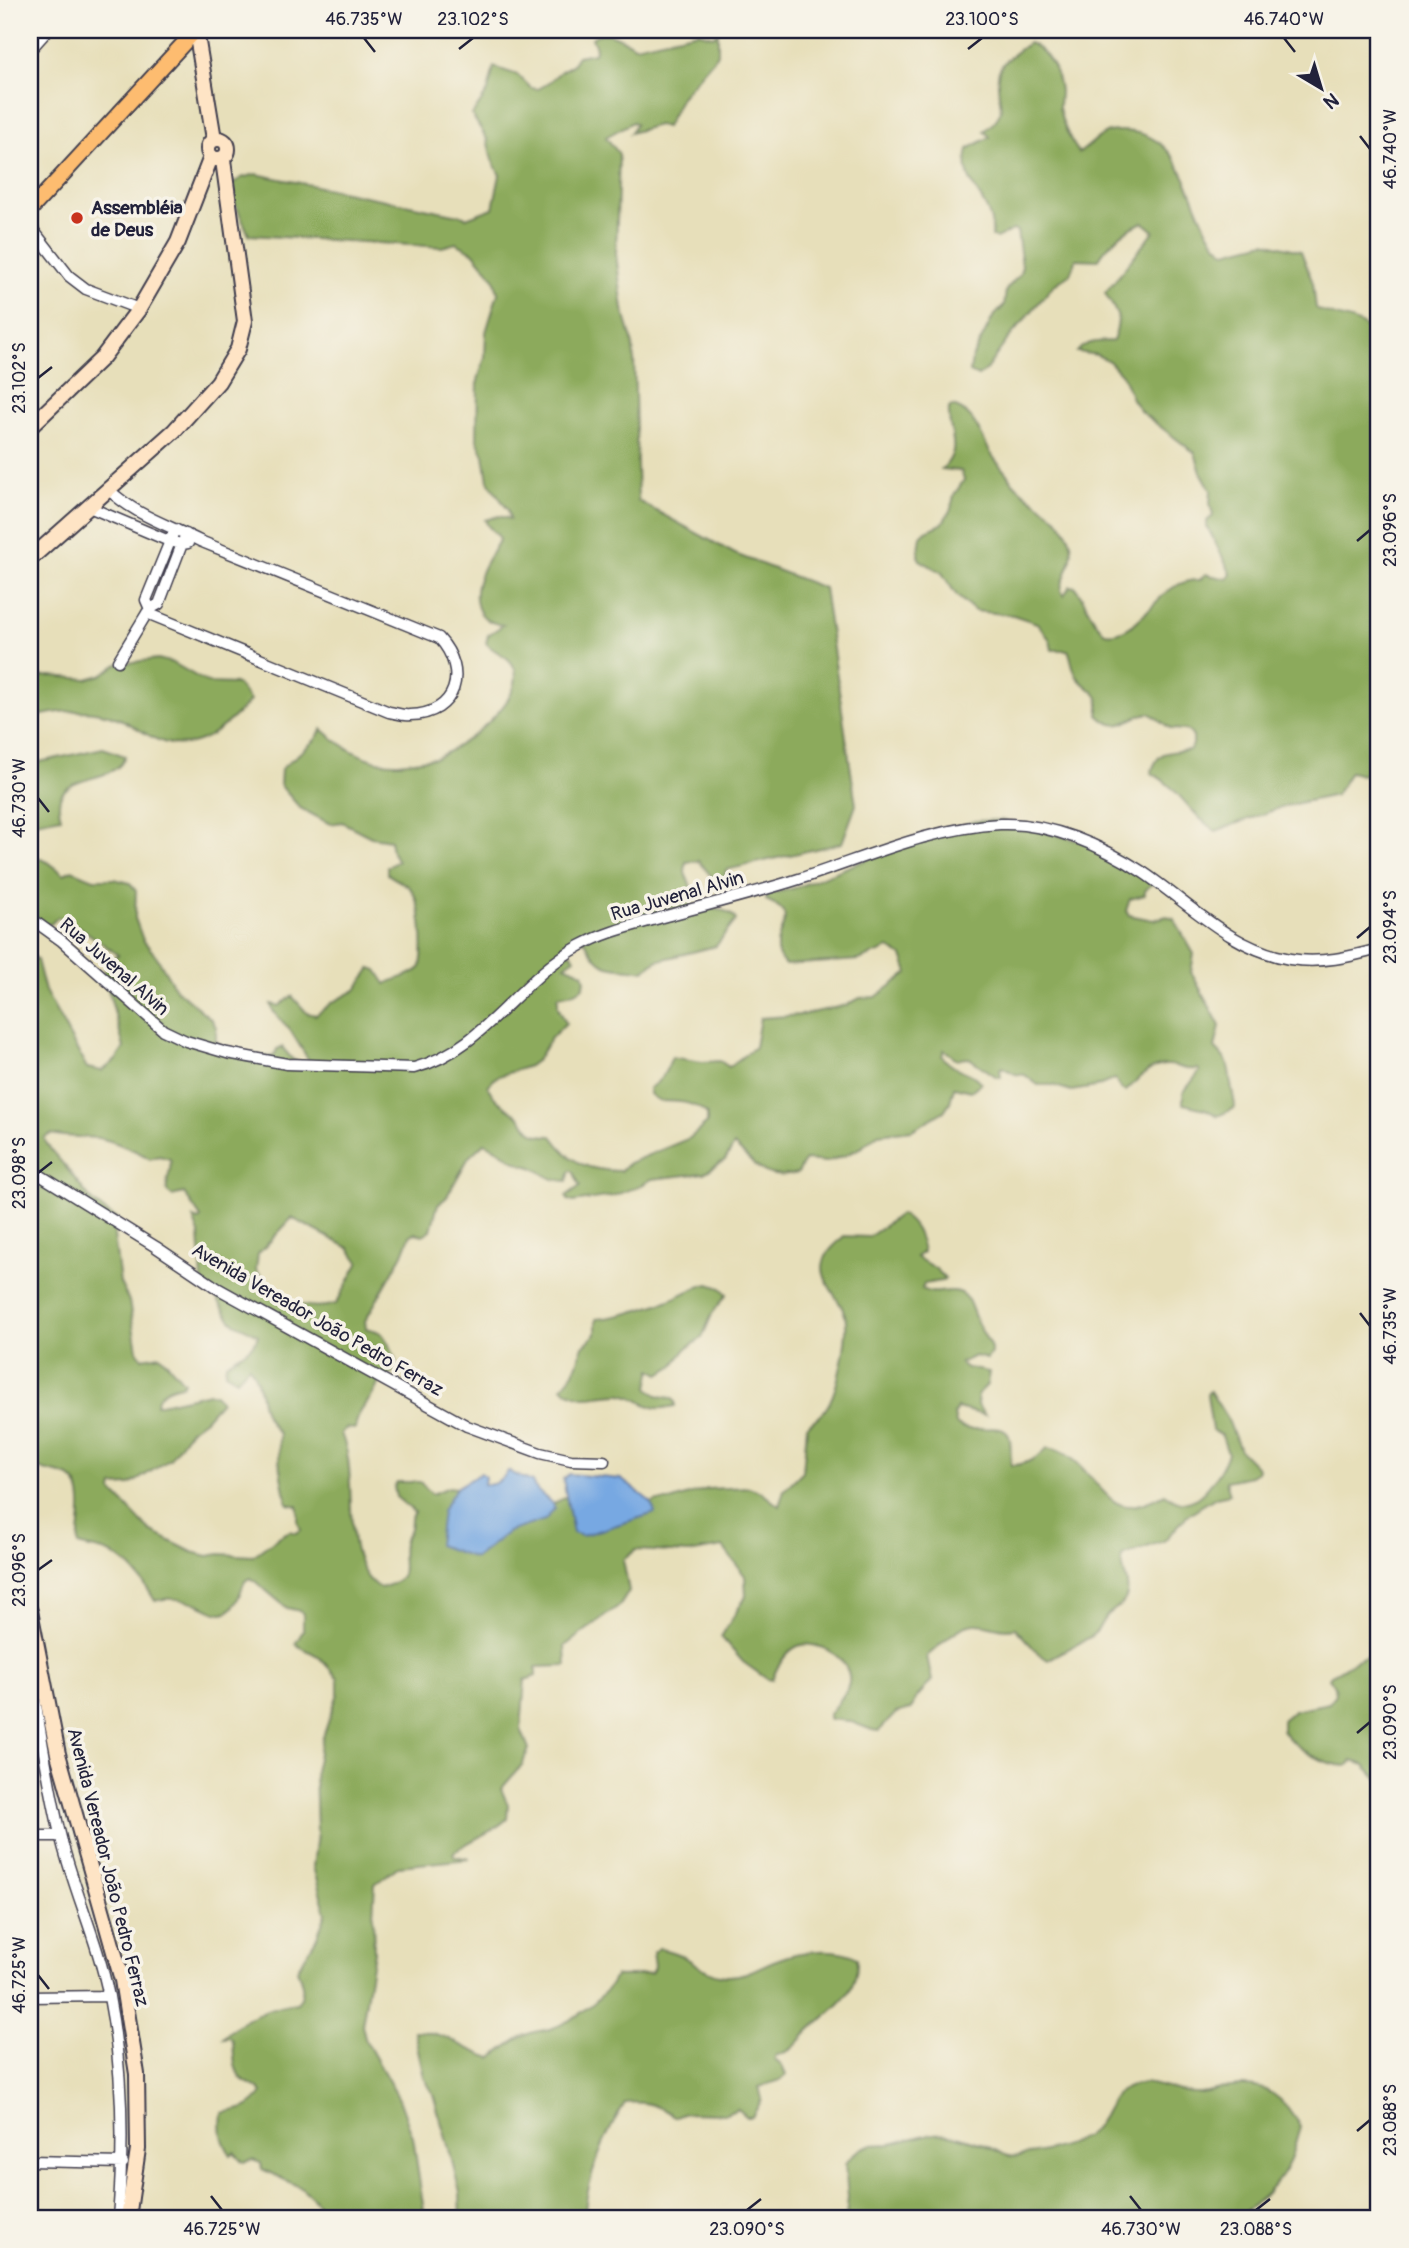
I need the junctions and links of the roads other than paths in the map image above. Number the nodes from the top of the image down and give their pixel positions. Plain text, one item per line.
1 (48, 30) edge
2 (196, 30) edge
3 (30, 50) edge
4 (217, 158) junction
5 (30, 210) edge
6 (30, 226) edge
7 (139, 309) junction
8 (30, 427) edge
9 (109, 490) junction
10 (89, 507) junction
11 (175, 529) junction
12 (184, 539) junction
13 (169, 541) junction
14 (30, 559) edge
15 (149, 611) junction
16 (118, 662) dead end
17 (30, 918) edge
18 (1379, 949) edge
19 (30, 1169) edge
20 (604, 1461) dead end
21 (30, 1611) edge
22 (30, 1668) edge
23 (30, 1836) edge
24 (60, 1836) junction
25 (109, 1996) junction
26 (30, 1997) edge
27 (30, 2161) edge
28 (123, 2163) junction
29 (118, 2218) edge
30 (128, 2218) edge

1 - 3 street
2 - 4 main road
2 - 5 main road
4 - 7 main road
4 - 9 main road
6 - 7 street
7 - 8 main road
9 - 10 main road
9 - 11 street
10 - 13 street
10 - 14 main road
11 - 12 street
11 - 13 street
12 - 13 street
12 - 15 street
12 - 15 street
13 - 15 street
15 - 16 street
17 - 18 street, Rua Juvenal Alvin
19 - 20 street, Avenida Vereador João Pedro Ferraz
21 - 30 main road, Avenida Vereador João Pedro Ferraz
22 - 24 street
23 - 24 street
24 - 25 street
25 - 26 street
25 - 28 street
27 - 28 street
28 - 29 street

